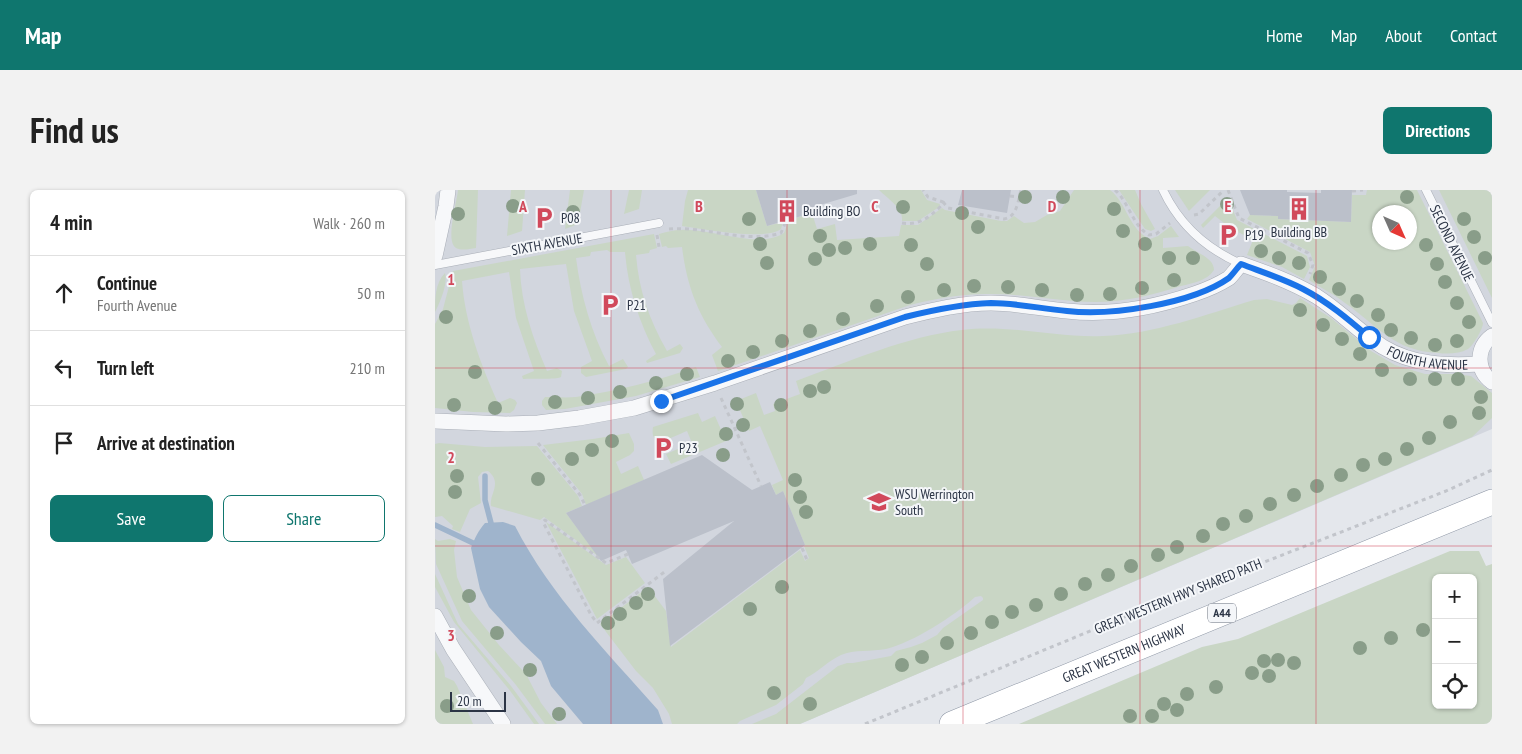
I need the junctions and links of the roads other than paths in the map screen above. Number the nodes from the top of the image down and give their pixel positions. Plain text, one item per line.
1 (448, 190) edge
2 (1163, 190) edge
3 (1426, 190) edge
4 (659, 223) dead end
5 (435, 256) edge
6 (1241, 264) junction
7 (435, 265) edge
8 (1492, 322) edge
9 (1492, 336) edge
10 (1480, 364) junction
11 (1492, 382) edge
12 (435, 421) edge
13 (1492, 502) edge
14 (435, 616) edge
15 (503, 724) edge
16 (952, 724) edge

1 - 5 street
2 - 6 lane, FOURTH AVENUE
3 - 8 lane, SECOND AVENUE
4 - 7 lane, SIXTH AVENUE
6 - 10 street, FOURTH AVENUE
6 - 12 street
9 - 10 street
10 - 11 street
13 - 16 highway, GREAT WESTERN HIGHWAY / A44
14 - 15 street

